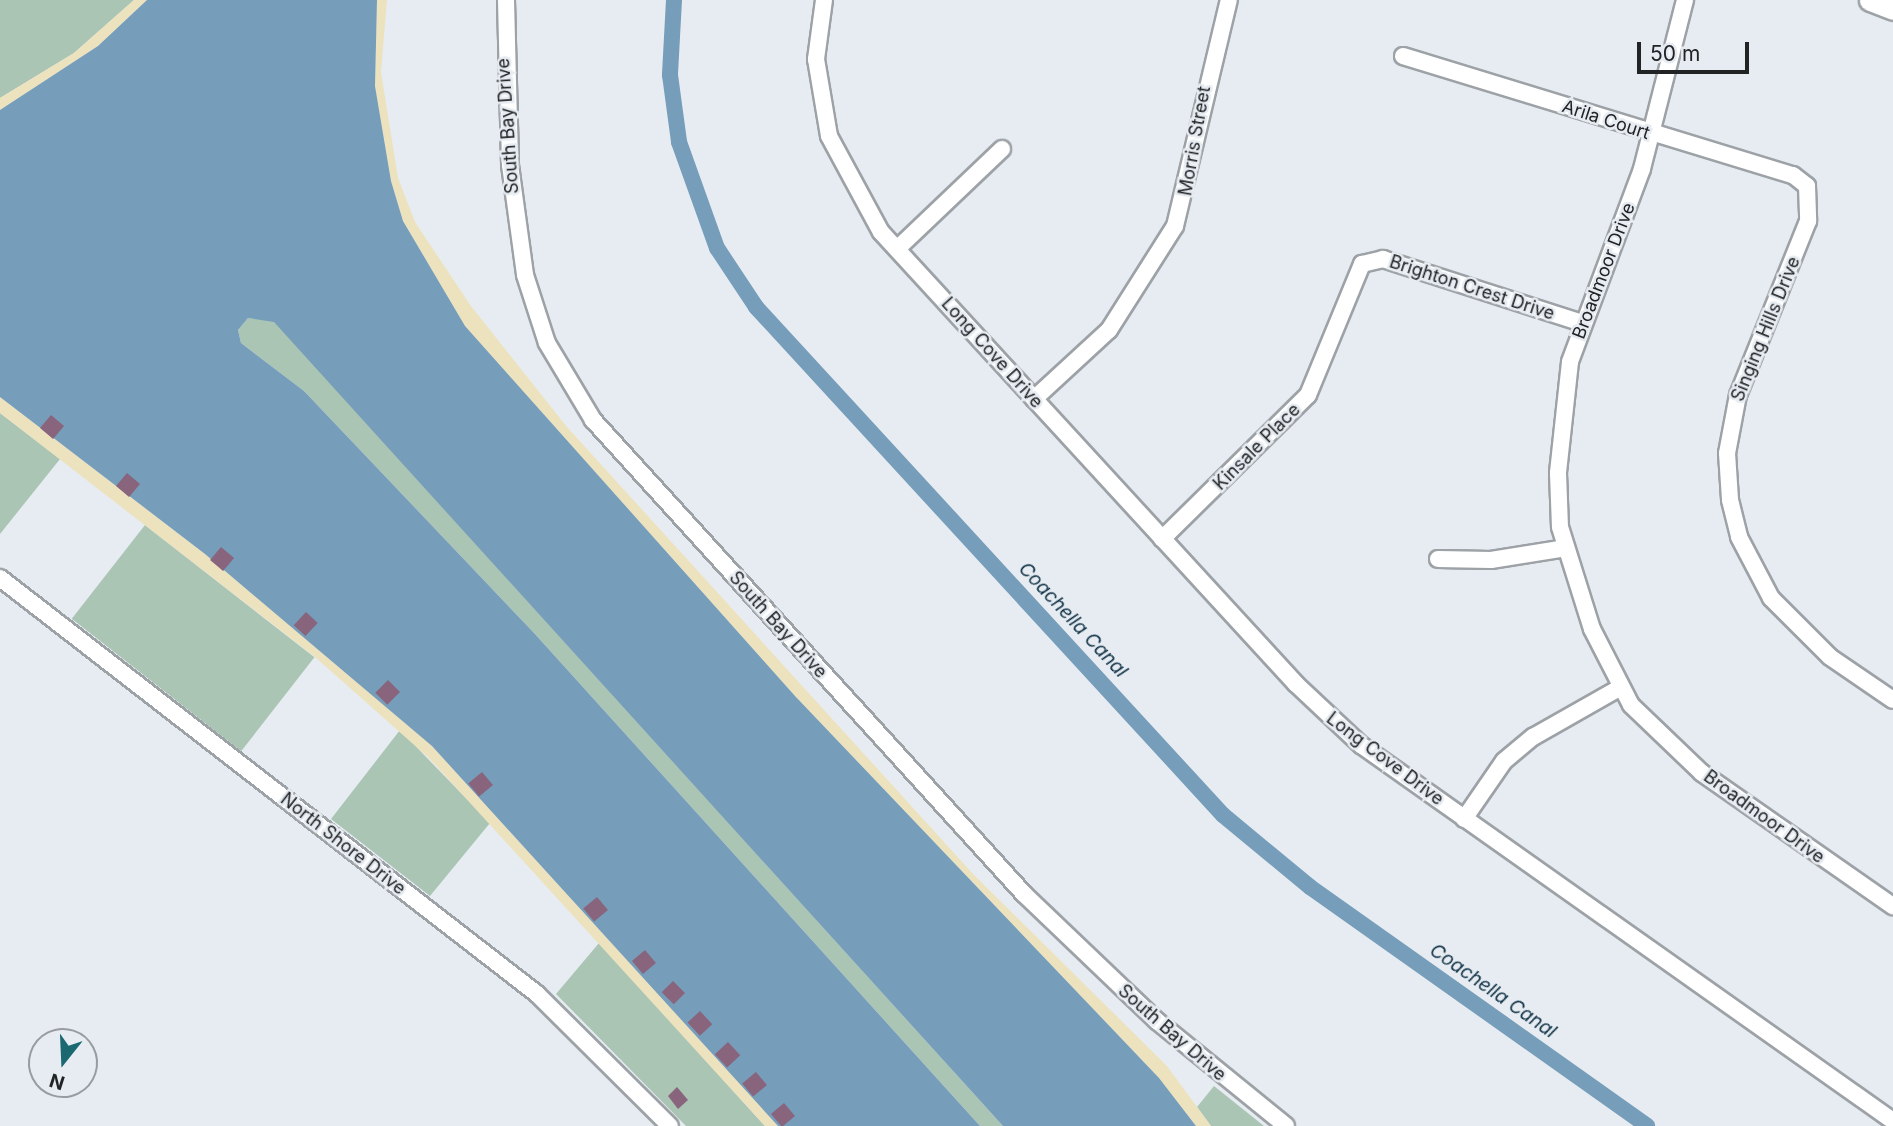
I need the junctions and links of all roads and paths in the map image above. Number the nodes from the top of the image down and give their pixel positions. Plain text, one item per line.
1 (506, 0) edge
2 (824, 0) edge
3 (1229, 0) edge
4 (1685, 0) edge
5 (1870, 0) edge
6 (1893, 9) edge
7 (1403, 56) dead end
8 (1651, 135) junction
9 (1002, 149) dead end
10 (1807, 186) joint
11 (897, 249) junction
12 (1362, 264) joint
13 (1582, 323) junction
14 (1034, 399) junction
15 (1162, 539) junction
16 (1566, 548) junction
17 (1438, 559) dead end
18 (0, 578) edge
19 (1620, 687) junction
20 (1893, 700) edge
21 (1464, 819) junction
22 (1893, 906) edge
23 (1893, 1121) edge
24 (670, 1126) edge
25 (1286, 1126) edge

1 - 25 street, South Bay Drive
2 - 11 street, Long Cove Drive
3 - 14 street, Morris Street
4 - 8 street, Broadmoor Drive
5 - 6 street
7 - 8 street, Arila Court
8 - 10 street, Arila Court
8 - 13 street, Broadmoor Drive
9 - 11 street
10 - 20 street, Singing Hills Drive
11 - 14 street, Long Cove Drive
12 - 13 street, Brighton Crest Drive
12 - 15 street, Kinsale Place
13 - 16 street, Broadmoor Drive
14 - 15 street, Long Cove Drive
15 - 21 street, Long Cove Drive
16 - 17 street
16 - 19 street, Broadmoor Drive
18 - 24 street, North Shore Drive
19 - 21 street
19 - 22 street, Broadmoor Drive
21 - 23 street, Long Cove Drive

